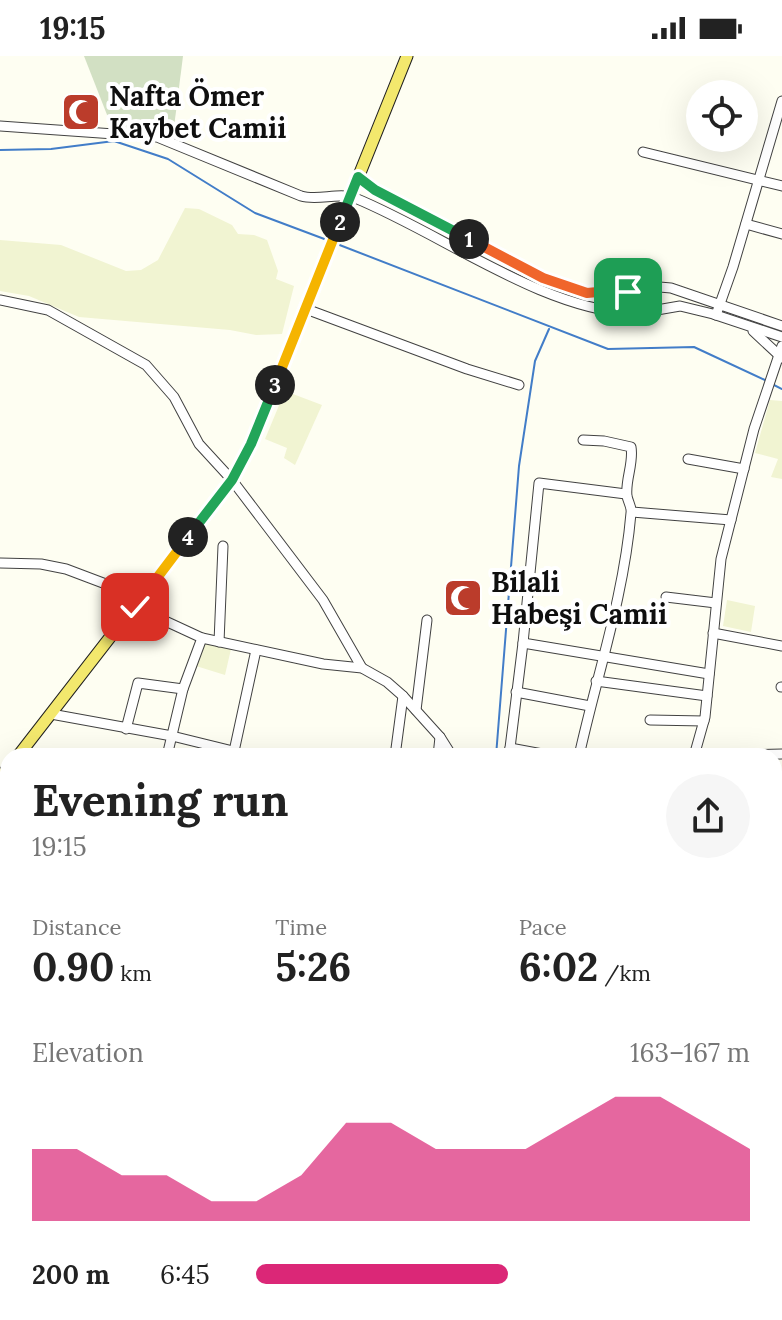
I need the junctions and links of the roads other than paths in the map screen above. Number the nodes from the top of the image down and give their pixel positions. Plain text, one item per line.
1 (407, 56) edge
2 (782, 101) edge
3 (0, 126) edge
4 (643, 152) dead end
5 (358, 177) junction
6 (759, 181) junction
7 (782, 186) edge
8 (350, 196) junction
9 (746, 224) junction
10 (782, 234) edge
11 (648, 286) junction
12 (630, 289) junction
13 (0, 300) edge
14 (720, 304) junction
15 (306, 309) junction
16 (651, 311) junction
17 (635, 314) junction
18 (716, 315) junction
19 (743, 324) junction
20 (782, 326) edge
21 (782, 337) edge
22 (781, 353) edge
23 (519, 385) dead end
24 (583, 440) dead end
25 (688, 459) dead end
26 (744, 469) junction
27 (232, 480) junction
28 (626, 494) junction
29 (632, 512) junction
30 (731, 520) junction
31 (223, 546) dead end
32 (0, 563) edge
33 (666, 597) dead end
34 (716, 603) junction
35 (135, 607) junction
36 (427, 620) dead end
37 (713, 633) junction
38 (202, 638) junction
39 (219, 642) junction
40 (523, 643) junction
41 (782, 646) edge
42 (256, 650) junction
43 (602, 656) junction
44 (362, 668) junction
45 (709, 674) junction
46 (596, 681) junction
47 (183, 689) junction
48 (516, 692) junction
49 (403, 696) junction
50 (707, 696) junction
51 (590, 706) junction
52 (416, 710) junction
53 (51, 714) junction
54 (650, 720) dead end
55 (704, 721) junction
56 (126, 729) junction
57 (172, 736) junction
58 (440, 737) junction
59 (26, 748) edge
60 (169, 748) edge
61 (213, 748) edge
62 (234, 748) edge
63 (396, 748) edge
64 (439, 748) edge
65 (447, 748) edge
66 (509, 748) edge
67 (581, 748) edge
68 (696, 748) edge

1 - 5 main road
2 - 6 street
3 - 8 street
4 - 6 street
5 - 8 main road
5 - 12 street
6 - 7 street
6 - 9 street
8 - 15 main road
8 - 17 street
9 - 10 street
9 - 14 street
11 - 12 street
11 - 14 street
11 - 16 street
12 - 17 street
13 - 27 street
14 - 18 street
14 - 20 street
15 - 23 street
15 - 27 main road
16 - 17 street
16 - 18 street
18 - 19 street
19 - 21 street
19 - 22 street
22 - 26 street
24 - 28 street
25 - 26 street
26 - 30 street
27 - 35 main road
27 - 44 street
28 - 29 street
28 - 40 street
29 - 30 street
29 - 43 street
30 - 34 street
31 - 39 street
32 - 35 street
33 - 34 street
34 - 37 street
35 - 38 street
35 - 53 main road
36 - 52 street
37 - 41 street
37 - 45 street
38 - 39 street
38 - 47 street
39 - 42 street
40 - 43 street
40 - 48 street
42 - 44 street
42 - 62 street
43 - 45 street
43 - 46 street
44 - 49 street
45 - 50 street
46 - 50 street
46 - 51 street
47 - 56 street
47 - 57 street
48 - 51 street
48 - 66 street
49 - 52 street
49 - 63 street
50 - 55 street
51 - 67 street
52 - 58 street
53 - 56 street
53 - 59 main road
54 - 55 street
55 - 68 street
56 - 57 street
57 - 60 street
57 - 61 street
58 - 64 street
58 - 65 street

